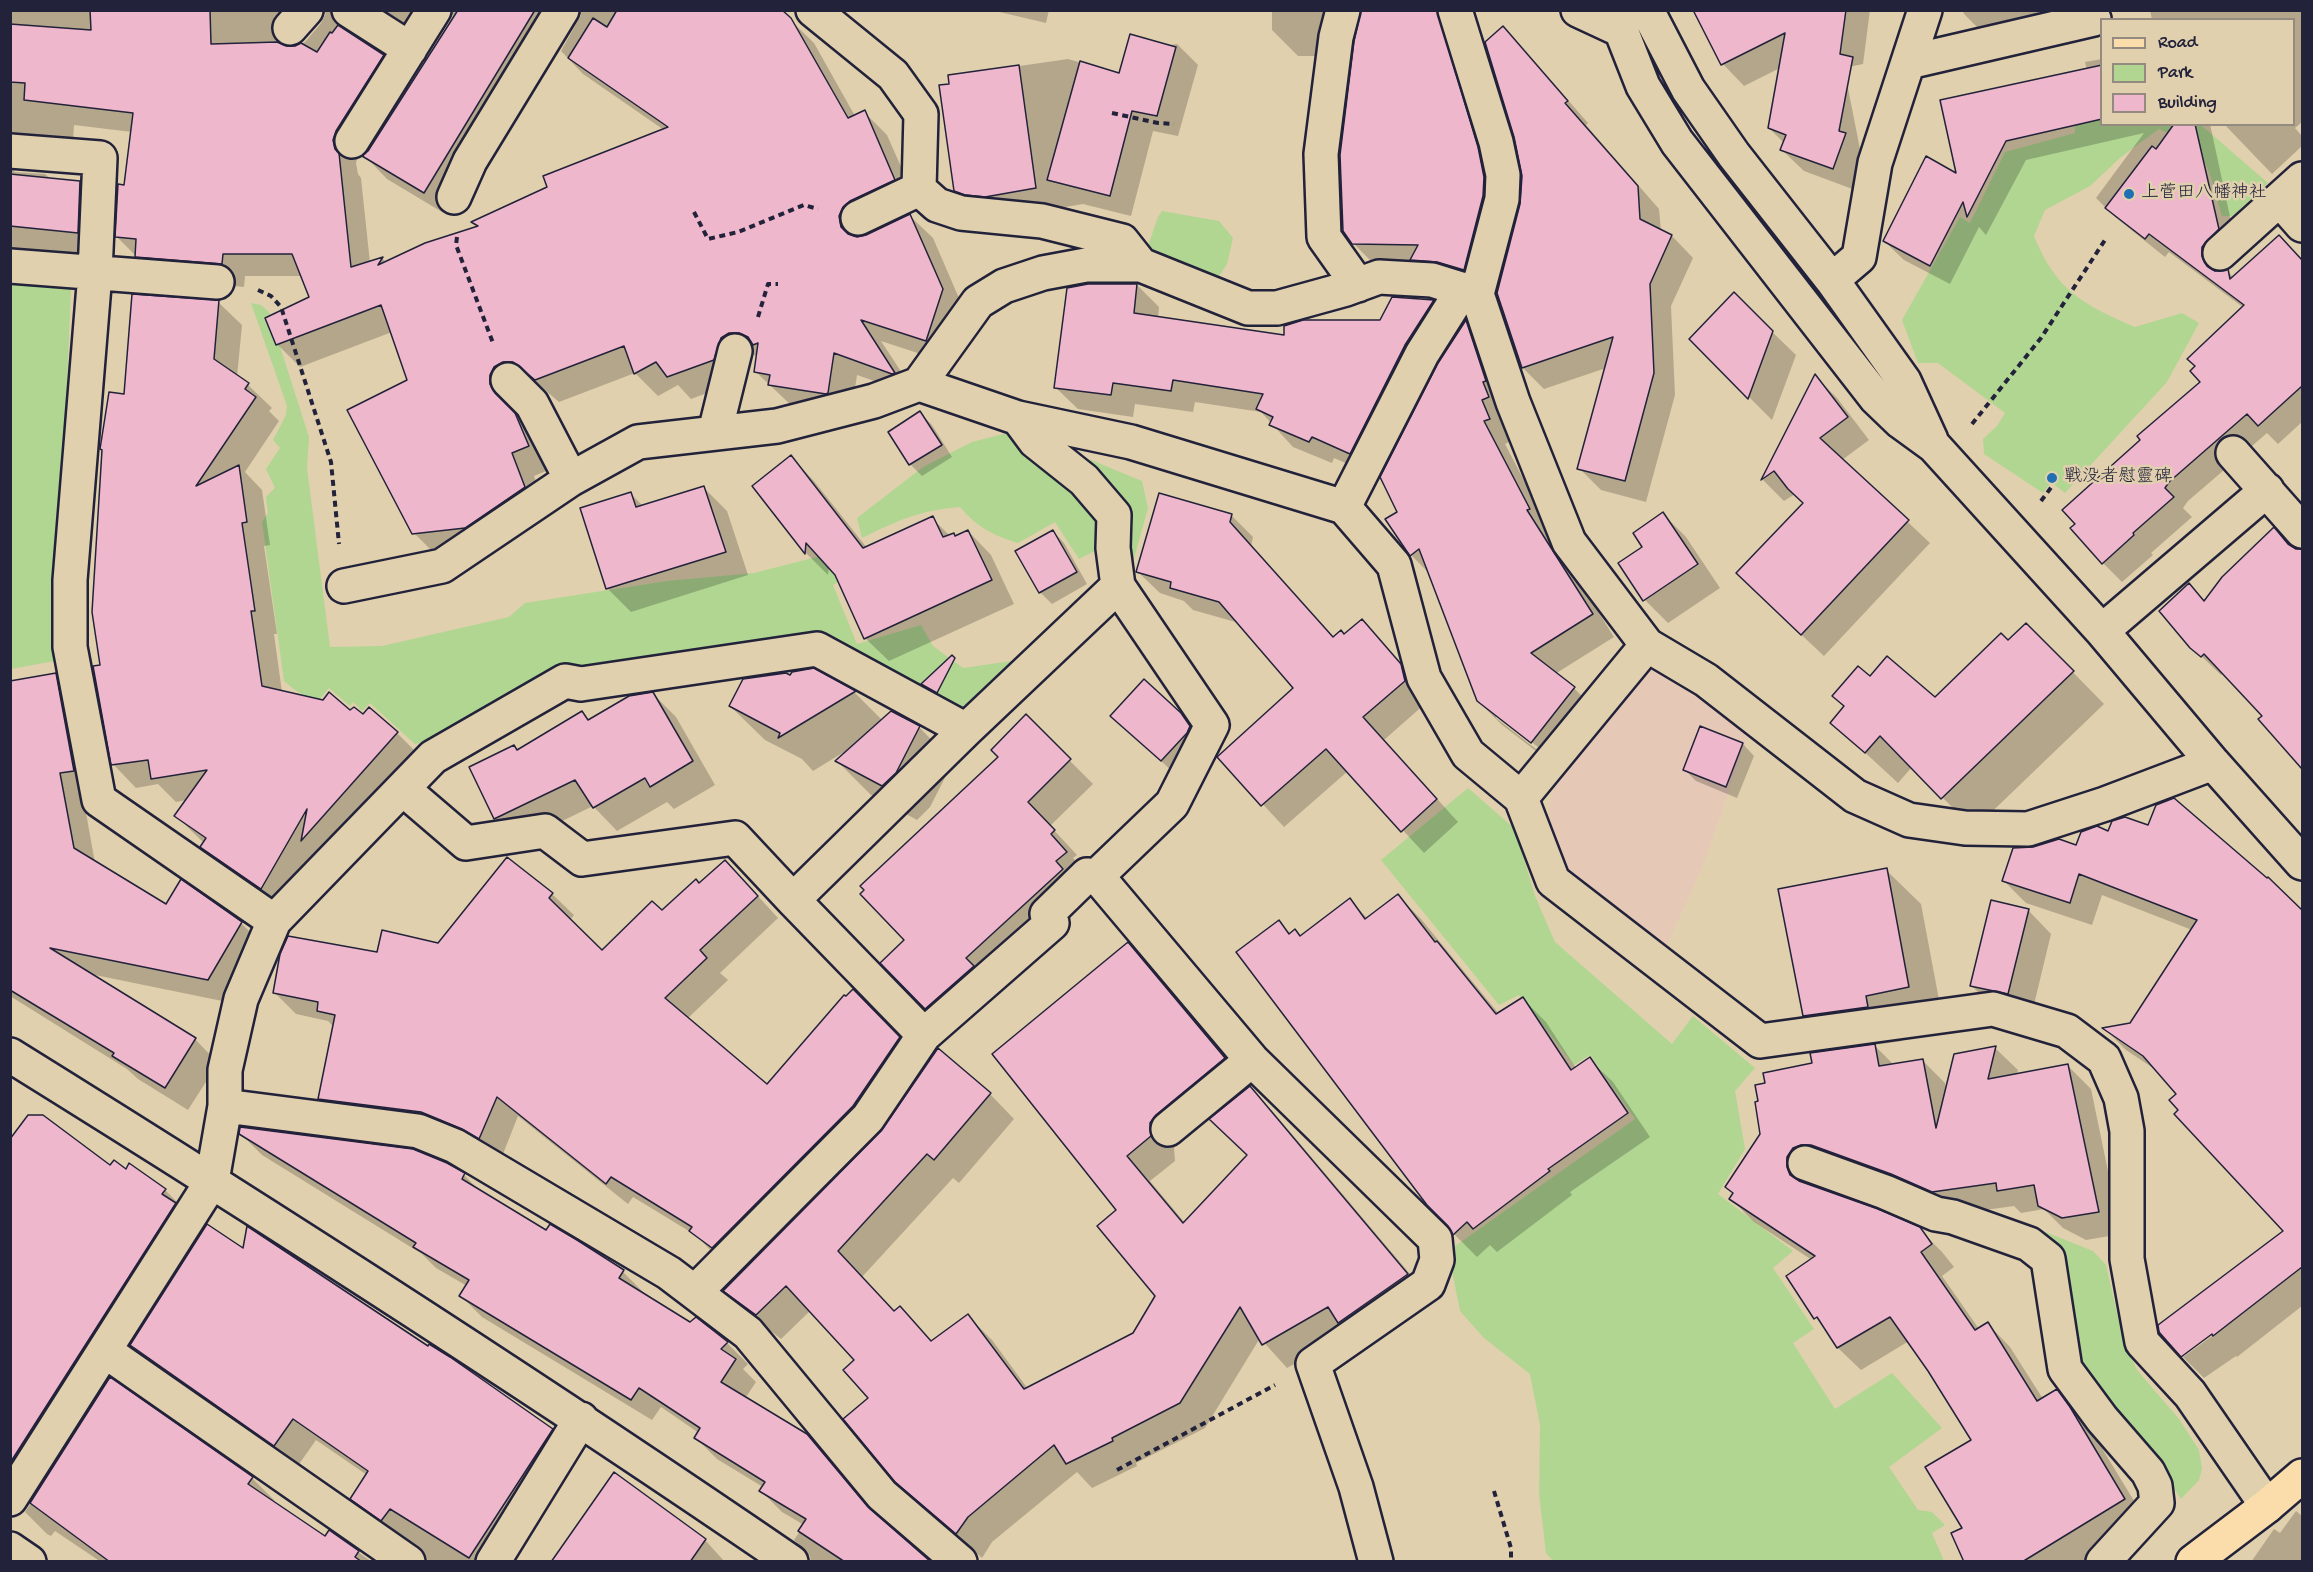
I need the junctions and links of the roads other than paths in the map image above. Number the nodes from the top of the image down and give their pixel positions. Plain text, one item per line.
1 (349, 10) edge
2 (434, 10) edge
3 (562, 10) edge
4 (813, 10) edge
5 (1343, 10) edge
6 (1455, 10) edge
7 (1578, 10) edge
8 (1647, 10) edge
9 (1925, 10) edge
10 (2094, 19) dead end
11 (1622, 20) edge
12 (410, 49) junction
13 (1909, 62) junction
14 (352, 141) dead end
15 (10, 151) edge
16 (919, 189) junction
17 (2291, 190) edge
18 (454, 197) dead end
19 (858, 218) road end
20 (2302, 225) edge
21 (2220, 253) dead end
22 (1141, 265) junction
23 (10, 266) edge
24 (95, 273) junction
25 (1832, 280) junction
26 (217, 282) dead end
27 (1358, 285) junction
28 (1470, 292) junction
29 (735, 351) dead end
30 (508, 380) road end
31 (919, 384) junction
32 (1018, 418) junction
33 (715, 432) junction
34 (1934, 446) junction
35 (2233, 453) dead end
36 (571, 479) junction
37 (2267, 490) junction
38 (1344, 507) junction
39 (2302, 531) edge
40 (344, 586) dead end
41 (1118, 586) junction
42 (2102, 631) junction
43 (1647, 645) junction
44 (966, 730) junction
45 (2214, 763) junction
46 (403, 789) junction
47 (1521, 798) junction
48 (2302, 863) edge
49 (1097, 876) junction
50 (793, 900) junction
51 (274, 921) junction
52 (924, 1035) junction
53 (1252, 1060) junction
54 (14, 1064) edge
55 (225, 1106) junction
56 (1168, 1129) dead end
57 (1805, 1163) dead end
58 (212, 1181) junction
59 (695, 1292) junction
60 (105, 1351) junction
61 (581, 1419) junction
62 (2302, 1476) edge
63 (10, 1499) edge
64 (2267, 1506) junction
65 (10, 1549) edge
66 (29, 1562) edge
67 (408, 1562) edge
68 (493, 1562) edge
69 (791, 1562) edge
70 (960, 1562) edge
71 (1376, 1562) edge
72 (2103, 1562) edge
73 (2193, 1562) edge

1 - 12 street
2 - 12 street
3 - 18 street
4 - 16 street
5 - 27 street
6 - 28 street
7 - 11 street
8 - 25 street
9 - 13 street
10 - 13 street
11 - 34 street
12 - 14 street
13 - 25 street
15 - 24 street
16 - 19 street
16 - 22 street
17 - 20 street
17 - 21 street
22 - 27 street
22 - 31 street
23 - 24 street
24 - 26 street
24 - 51 street
25 - 34 street
27 - 28 street
28 - 38 street
28 - 43 street
29 - 33 street
30 - 36 street
31 - 32 street
31 - 33 street
32 - 38 street
32 - 41 street
33 - 36 street
34 - 42 street
35 - 37 street
36 - 40 street
37 - 39 street
37 - 42 street
38 - 47 street
41 - 44 street
41 - 49 street
42 - 45 street
43 - 45 street
43 - 47 street
44 - 46 street
44 - 50 street
45 - 48 street
46 - 50 street
46 - 51 street
47 - 64 street
49 - 52 street
49 - 53 street
50 - 52 street
51 - 55 street
52 - 59 street
53 - 56 street
53 - 71 street
54 - 58 street
55 - 58 street
55 - 59 street
57 - 72 street
58 - 60 street
58 - 61 street
59 - 70 street
60 - 63 street
60 - 67 street
61 - 68 street
61 - 69 street
62 - 64 main road
64 - 73 main road
65 - 66 street

